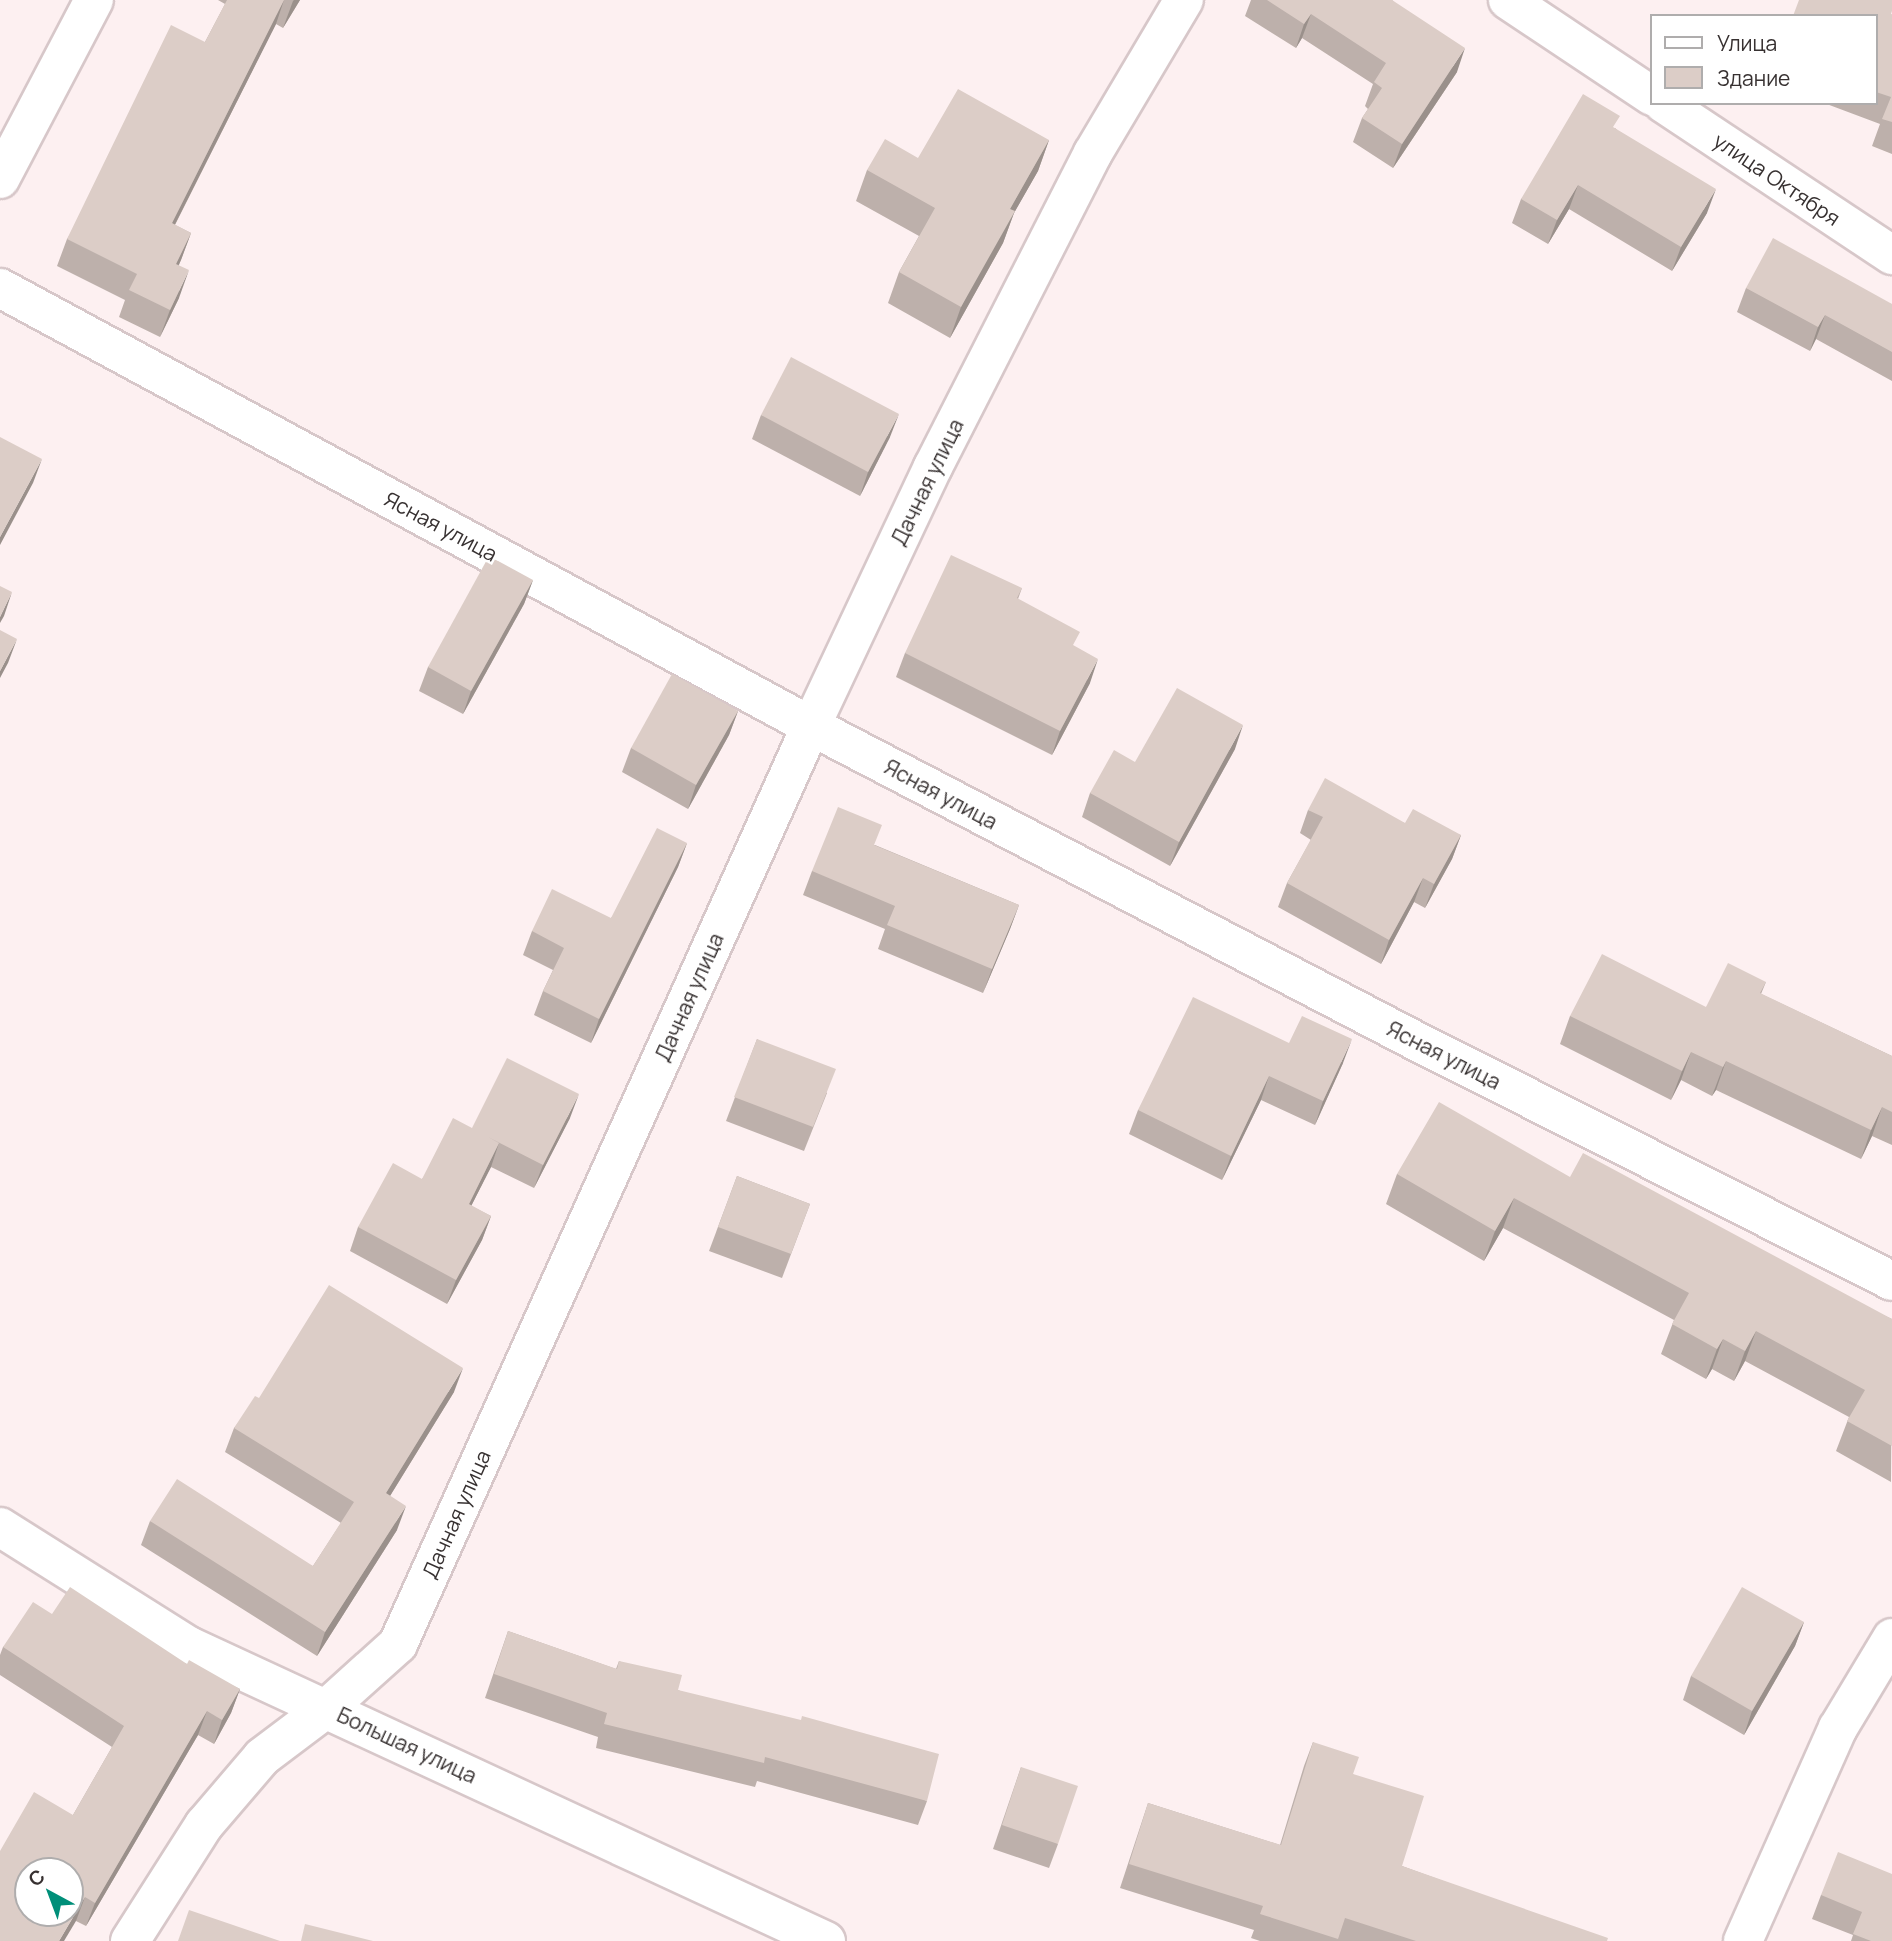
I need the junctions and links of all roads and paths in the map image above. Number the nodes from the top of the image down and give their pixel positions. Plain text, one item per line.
1 (94, 0) edge
2 (1184, 0) edge
3 (1508, 0) edge
4 (1650, 95) edge
5 (1666, 105) edge
6 (0, 178) edge
7 (1892, 255) edge
8 (0, 288) edge
9 (811, 726) junction
10 (1892, 1281) edge
11 (0, 1527) edge
12 (1892, 1638) edge
13 (327, 1708) junction
14 (130, 1941) edge
15 (826, 1941) edge
16 (1743, 1941) edge

1 - 6 street
2 - 9 street, Дачная улица
3 - 4 street
5 - 7 street, улица Октября
8 - 9 street, Ясная улица
9 - 10 street, Ясная улица
9 - 13 street, Дачная улица
11 - 13 street, Большая улица
12 - 16 street
13 - 14 street, Дачная улица
13 - 15 street, Большая улица

